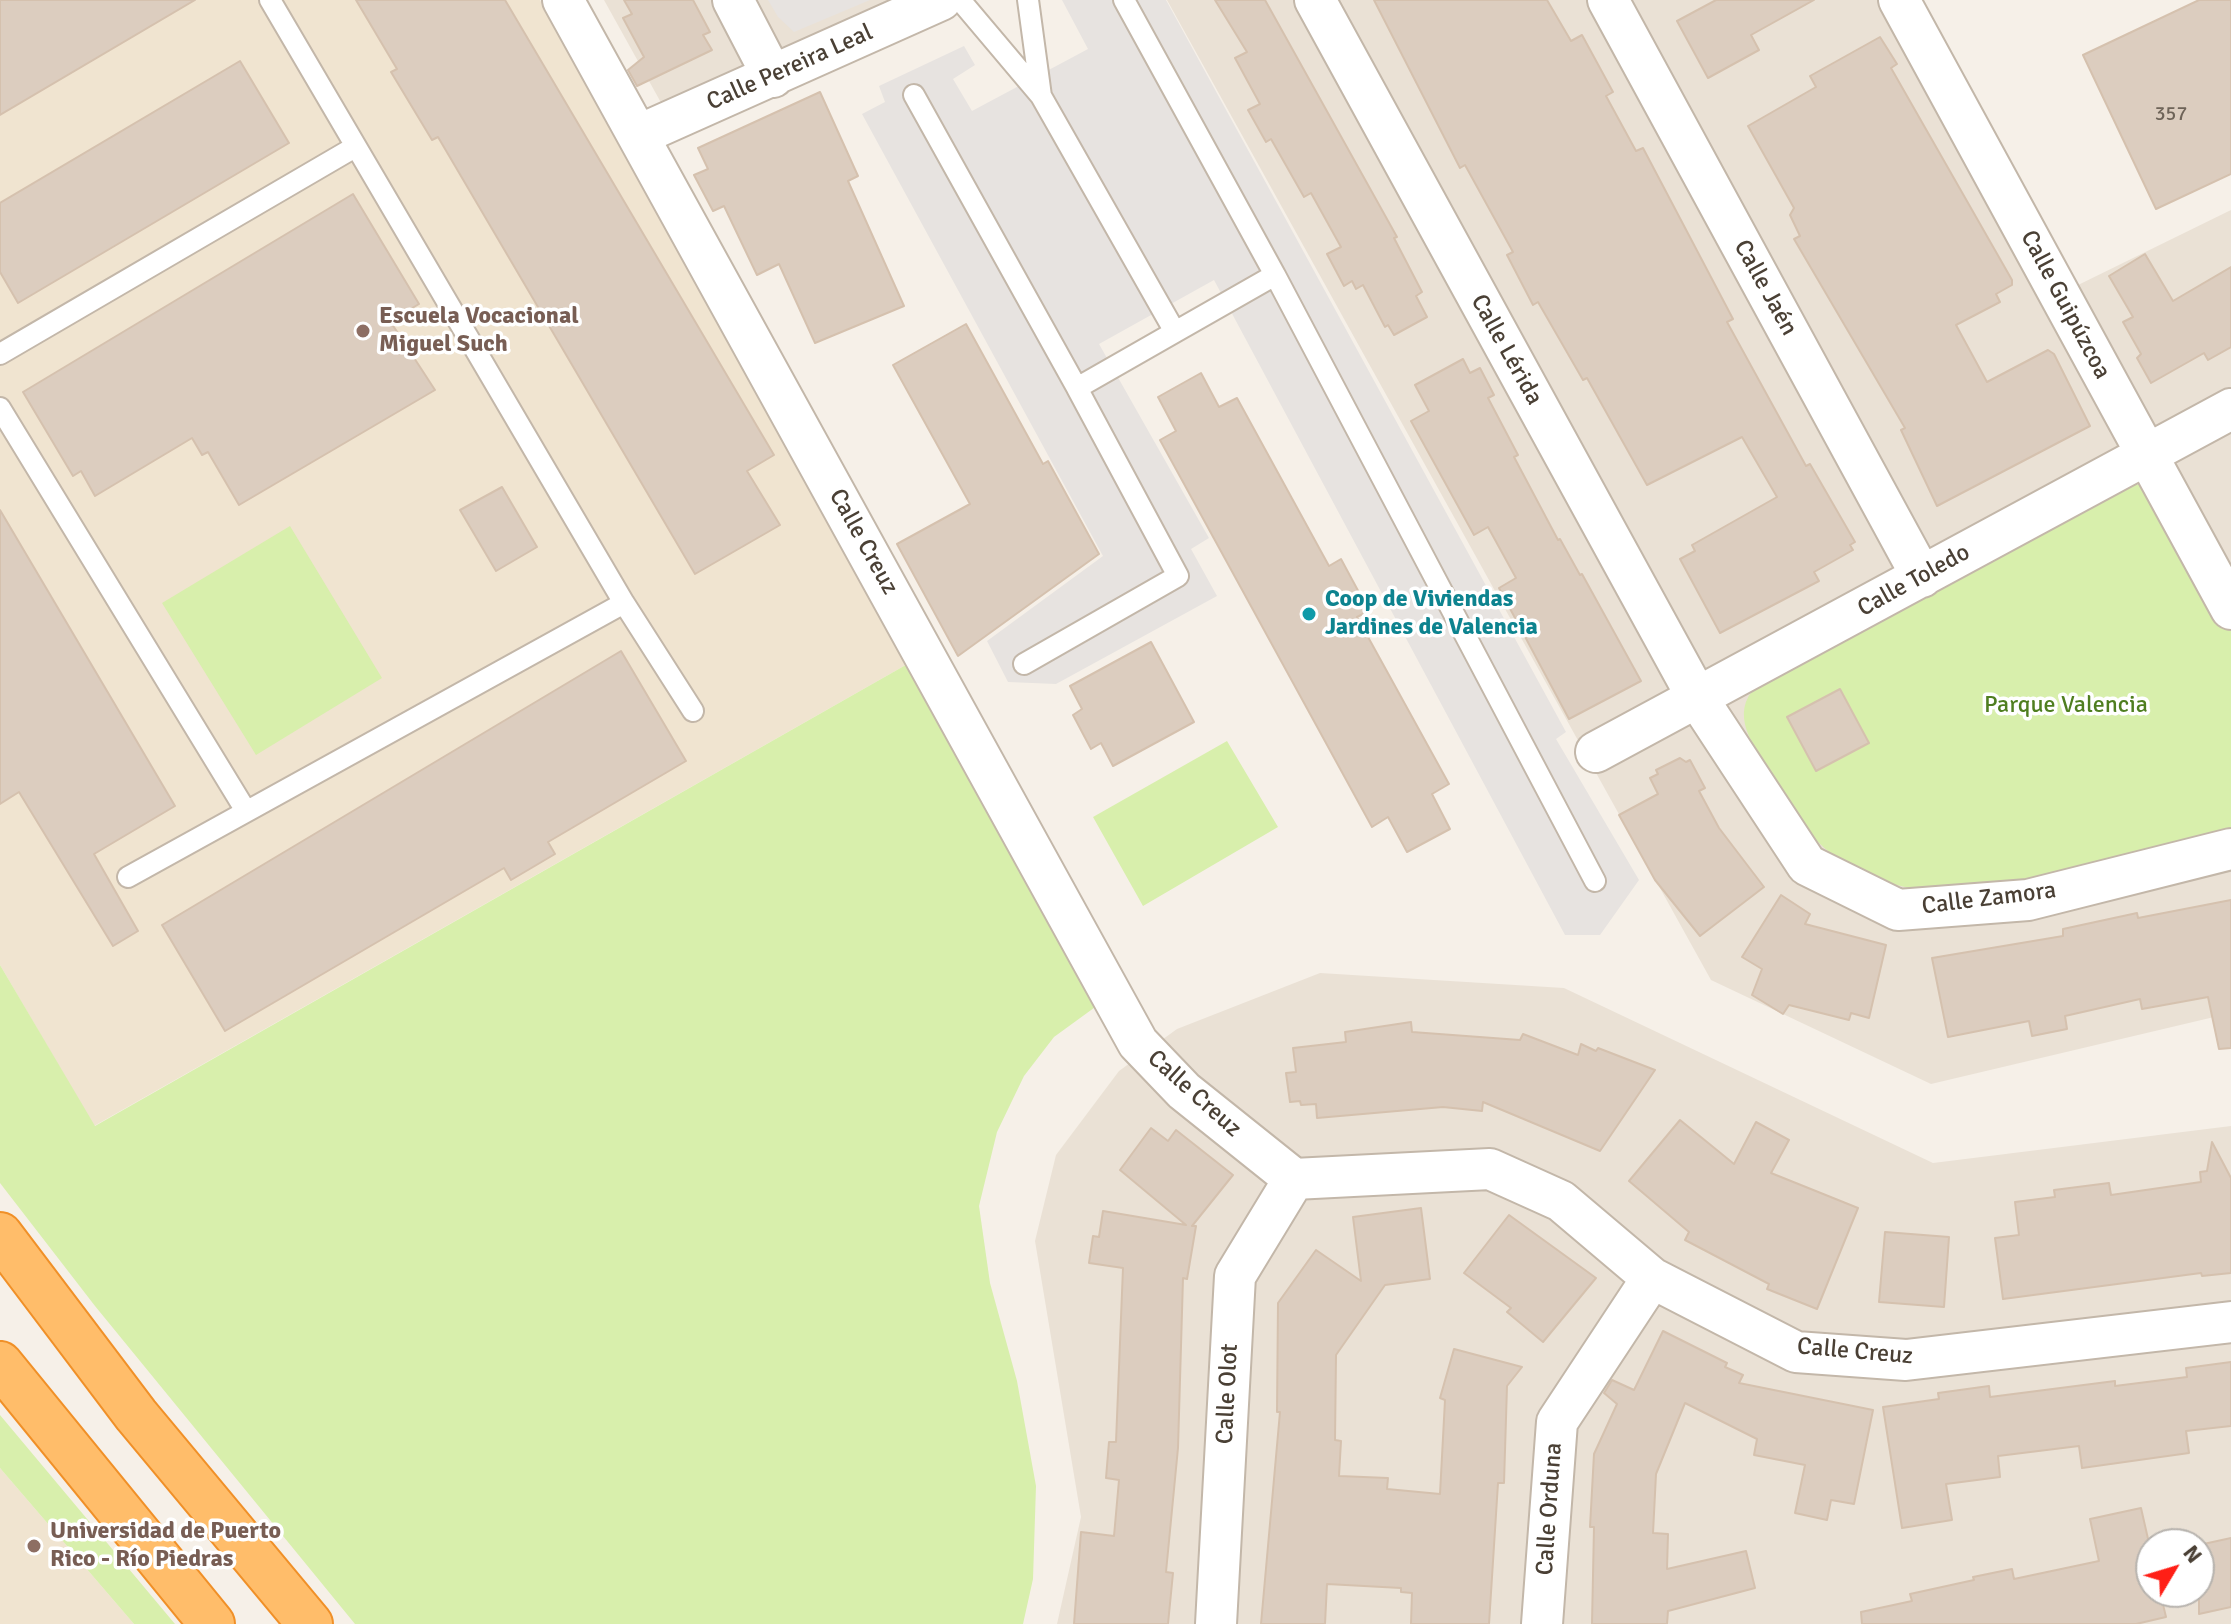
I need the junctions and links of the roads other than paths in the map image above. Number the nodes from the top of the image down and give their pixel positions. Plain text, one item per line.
1 (270, 0) edge
2 (563, 0) edge
3 (733, 0) edge
4 (941, 0) edge
5 (960, 0) edge
6 (1028, 0) edge
7 (1124, 0) edge
8 (1315, 0) edge
9 (1608, 0) edge
10 (1899, 0) edge
11 (773, 77) junction
12 (914, 95) dead end
13 (1041, 96) junction
14 (639, 135) junction
15 (355, 147) junction
16 (1275, 275) junction
17 (1175, 332) junction
18 (0, 354) edge
19 (1077, 388) junction
20 (0, 408) edge
21 (2231, 409) edge
22 (2146, 455) junction
23 (1922, 577) junction
24 (624, 603) junction
25 (2231, 609) edge
26 (1024, 664) dead end
27 (1698, 699) junction
28 (693, 711) dead end
29 (1596, 752) dead end
30 (246, 811) junction
31 (2231, 849) edge
32 (128, 877) dead end
33 (1595, 881) dead end
34 (1294, 1179) junction
35 (0, 1235) edge
36 (1652, 1278) junction
37 (2231, 1322) edge
38 (0, 1364) edge
39 (212, 1624) edge
40 (310, 1624) edge
41 (1216, 1624) edge
42 (1542, 1624) edge

1 - 15 lane
2 - 14 street, Calle Creuz
3 - 11 street
4 - 11 street, Calle Pereira Leal
5 - 13 lane
6 - 13 lane
7 - 16 lane
8 - 27 street, Calle Lérida
9 - 23 street, Calle Jaén
10 - 22 street, Calle Guipúzcoa
11 - 14 street, Calle Pereira Leal
12 - 19 lane
13 - 17 lane
14 - 34 street, Calle Creuz
15 - 18 lane
15 - 24 lane
16 - 17 lane
16 - 33 lane
17 - 19 lane
19 - 26 lane
20 - 30 lane
21 - 22 street, Calle Toledo
22 - 23 street, Calle Toledo
22 - 25 street, Calle Guipúzcoa
23 - 27 street, Calle Toledo
24 - 28 lane
24 - 30 lane
27 - 29 street, Calle Toledo
27 - 31 street, Calle Zamora
30 - 32 lane
34 - 36 street, Calle Creuz
34 - 41 street, Calle Olot
35 - 40 highway
36 - 37 street, Calle Creuz
36 - 42 street, Calle Orduna
38 - 39 highway

